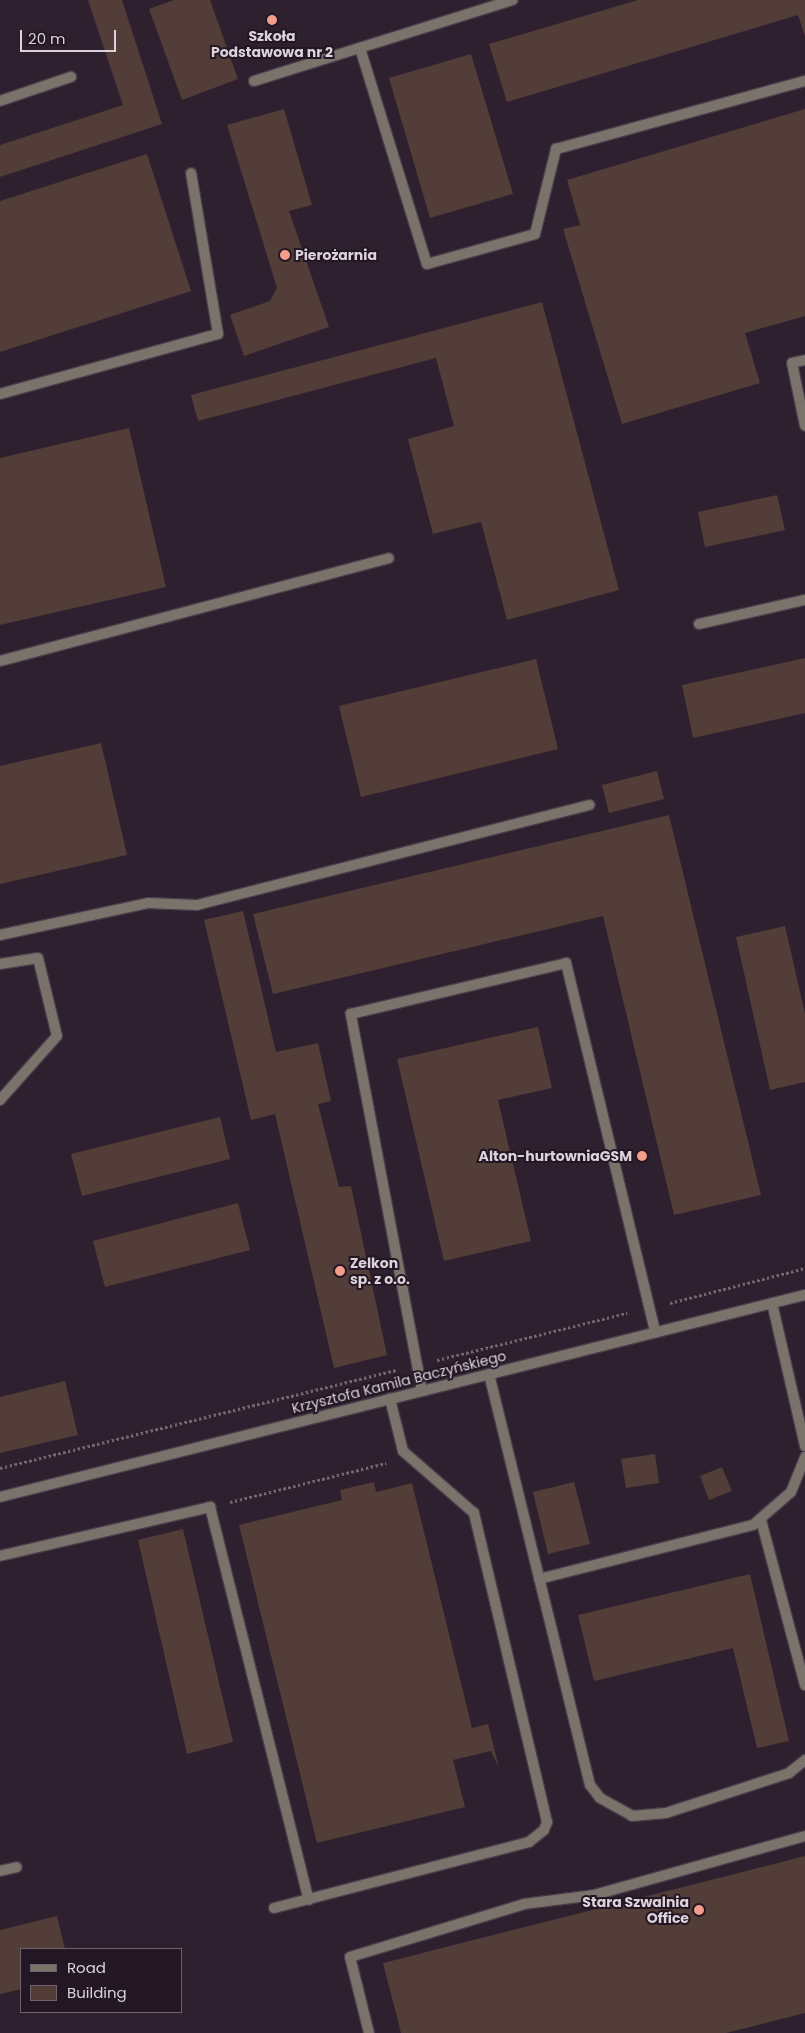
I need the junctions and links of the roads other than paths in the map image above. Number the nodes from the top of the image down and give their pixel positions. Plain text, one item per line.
1 (514, 0) edge
2 (360, 48) junction
3 (71, 77) dead end
4 (254, 81) dead end
5 (805, 81) edge
6 (0, 102) edge
7 (191, 173) dead end
8 (805, 360) edge
9 (0, 394) edge
10 (805, 426) edge
11 (389, 558) dead end
12 (805, 600) edge
13 (699, 624) dead end
14 (0, 661) edge
15 (589, 805) dead end
16 (0, 935) edge
17 (0, 964) edge
18 (0, 1100) edge
19 (805, 1294) edge
20 (772, 1303) junction
21 (656, 1332) junction
22 (489, 1374) junction
23 (422, 1391) junction
24 (390, 1398) junction
25 (805, 1446) edge
26 (805, 1457) edge
27 (0, 1497) edge
28 (761, 1520) junction
29 (0, 1556) edge
30 (539, 1579) junction
31 (805, 1685) edge
32 (805, 1760) edge
33 (805, 1836) edge
34 (17, 1867) dead end
35 (0, 1871) edge
36 (309, 1900) junction
37 (274, 1908) dead end
38 (369, 2033) edge

1 - 2 street
2 - 4 street
2 - 5 street
3 - 6 street
7 - 9 street
8 - 10 street
11 - 14 street
12 - 13 street
15 - 16 street
17 - 18 street
19 - 20 street, Krzysztofa Kamila Baczyńskiego
20 - 21 street, Krzysztofa Kamila Baczyńskiego
20 - 25 street
21 - 22 street, Krzysztofa Kamila Baczyńskiego
21 - 23 street
22 - 23 street, Krzysztofa Kamila Baczyńskiego
22 - 30 street
23 - 24 street, Krzysztofa Kamila Baczyńskiego
24 - 27 street, Krzysztofa Kamila Baczyńskiego
24 - 36 street
26 - 28 street
28 - 30 street
28 - 31 street
29 - 36 street
30 - 32 street
33 - 38 street
34 - 35 street
36 - 37 street

